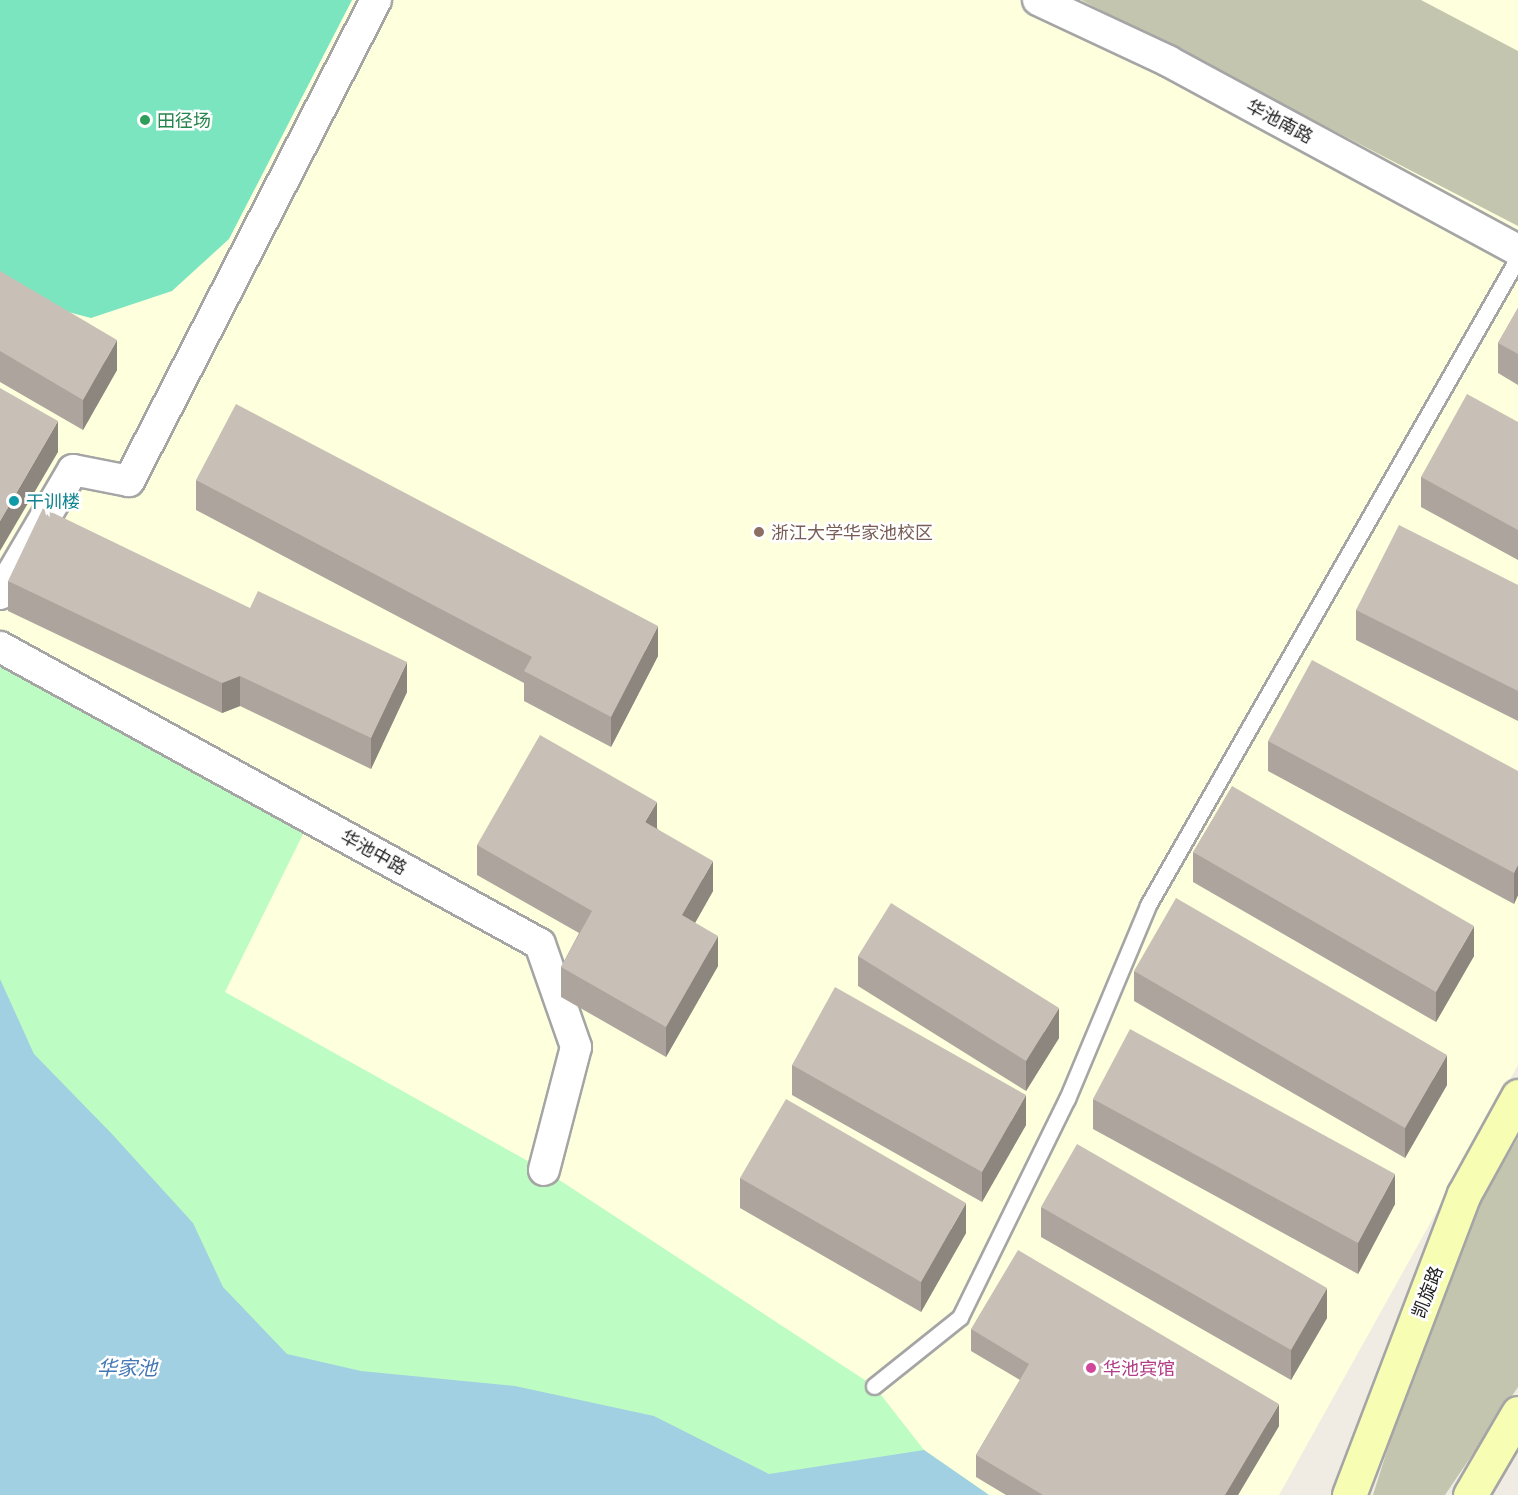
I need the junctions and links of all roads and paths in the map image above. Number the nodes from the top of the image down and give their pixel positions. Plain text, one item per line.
1 (376, 0) edge
2 (1038, 0) edge
3 (1518, 250) edge
4 (1518, 258) edge
5 (0, 594) edge
6 (0, 647) edge
7 (1518, 1096) edge
8 (544, 1170) dead end
9 (874, 1386) dead end
10 (1518, 1413) edge
11 (1349, 1495) edge
12 (1470, 1495) edge

1 - 5 street
2 - 3 street, 华池南路
4 - 9 lane
6 - 8 street, 华池中路
7 - 11 main road, 凯旋路
10 - 12 main road

